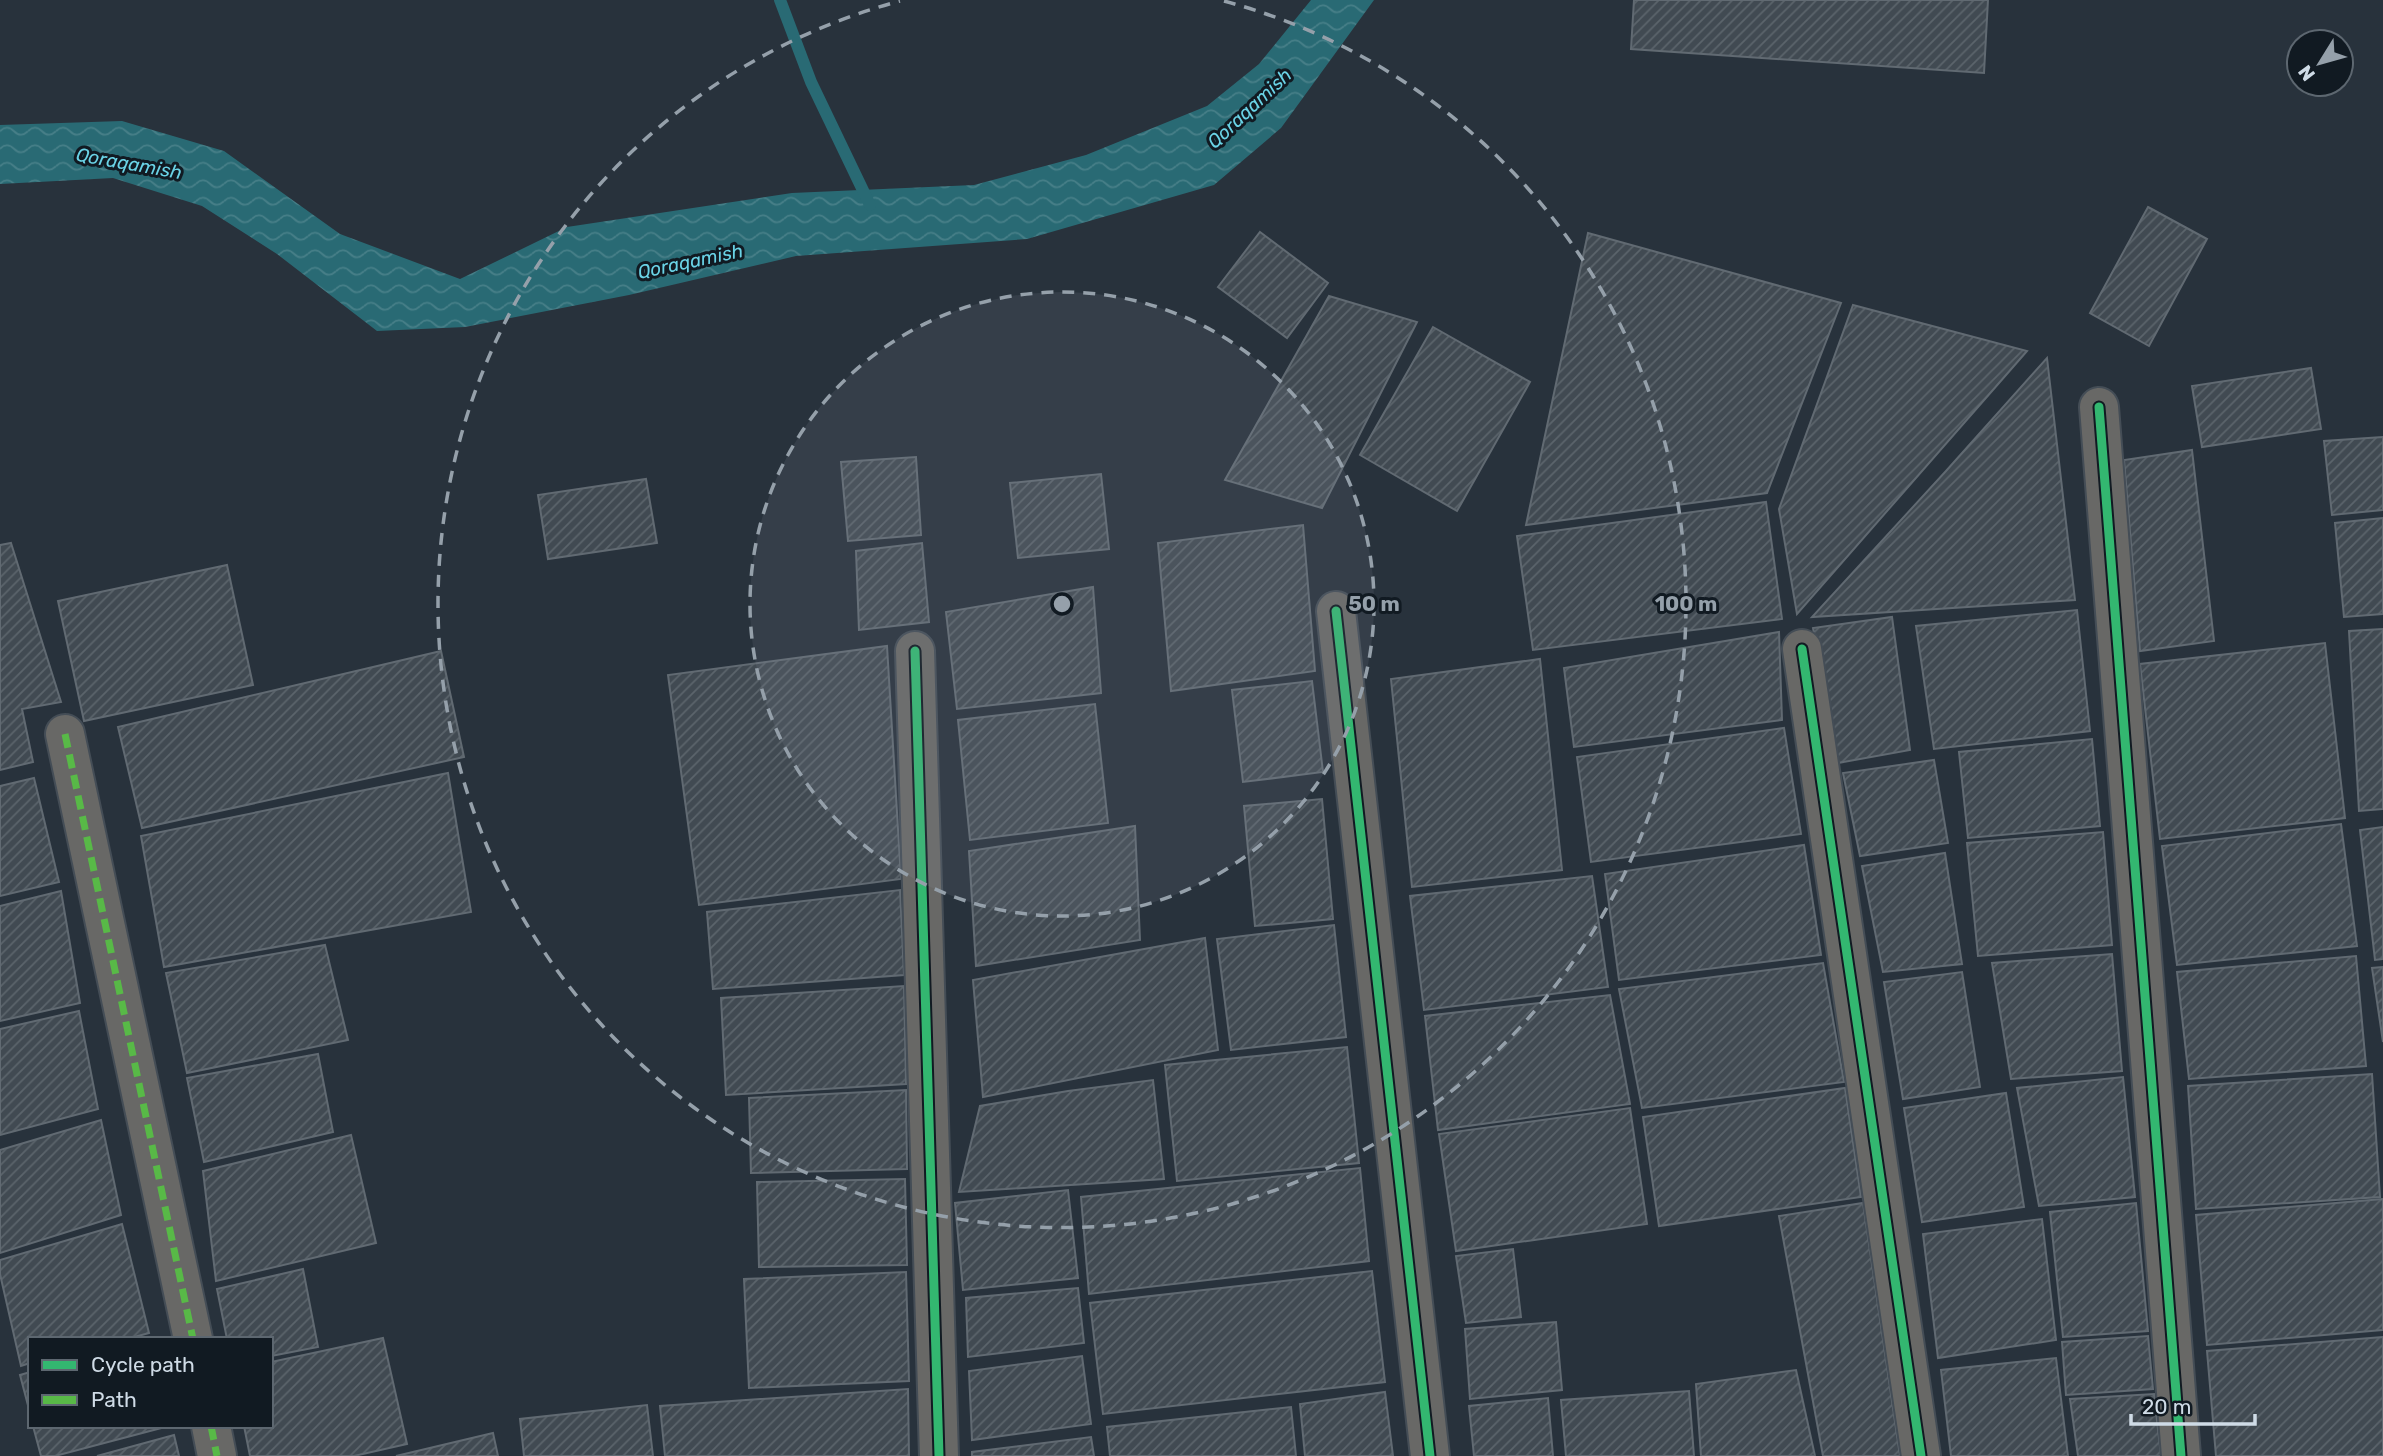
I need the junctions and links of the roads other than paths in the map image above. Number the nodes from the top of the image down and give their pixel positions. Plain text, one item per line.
1 (2099, 407) dead end
2 (1336, 611) dead end
3 (1802, 649) dead end
4 (915, 651) dead end
5 (65, 734) dead end
6 (193, 1337) edge
7 (211, 1428) edge
8 (217, 1456) edge
9 (939, 1456) edge
10 (1430, 1456) edge
11 (1921, 1456) edge
12 (2181, 1456) edge

1 - 12 street
2 - 10 street
3 - 11 street
4 - 9 street
5 - 6 street
7 - 8 street

